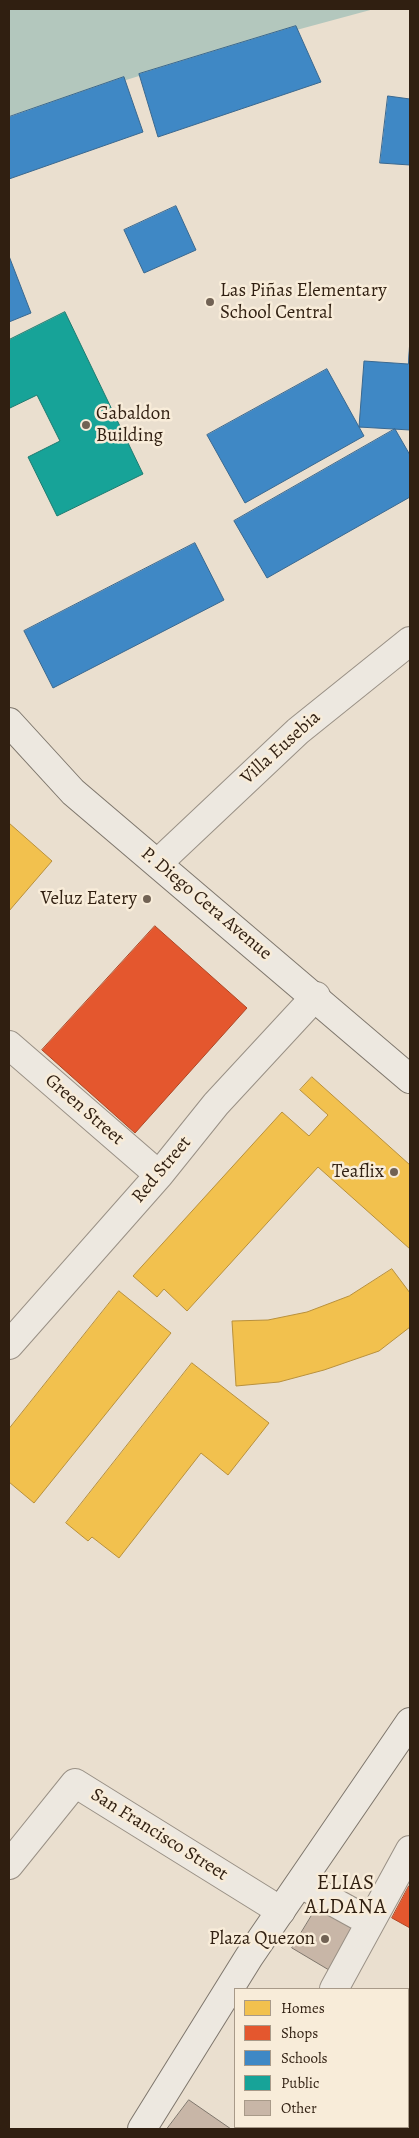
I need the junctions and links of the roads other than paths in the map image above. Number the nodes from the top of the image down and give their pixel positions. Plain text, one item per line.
1 (410, 641) edge
2 (9, 722) edge
3 (158, 863) junction
4 (316, 996) junction
5 (9, 1044) edge
6 (410, 1079) edge
7 (159, 1175) junction
8 (9, 1345) edge
9 (410, 1722) edge
10 (410, 1850) edge
11 (9, 1865) edge
12 (301, 1884) junction
13 (281, 1911) junction
14 (370, 1922) junction
15 (335, 1988) edge
16 (142, 2129) edge

1 - 3 street, Villa Eusebia
2 - 3 street, P. Diego Cera Avenue
3 - 4 street, P. Diego Cera Avenue
4 - 6 street, P. Diego Cera Avenue
4 - 7 street, Red Street
5 - 7 street, Green Street
7 - 8 street, Red Street
9 - 12 street
10 - 14 street
11 - 13 street, San Francisco Street
12 - 13 street
12 - 14 street
13 - 16 street
14 - 15 street

